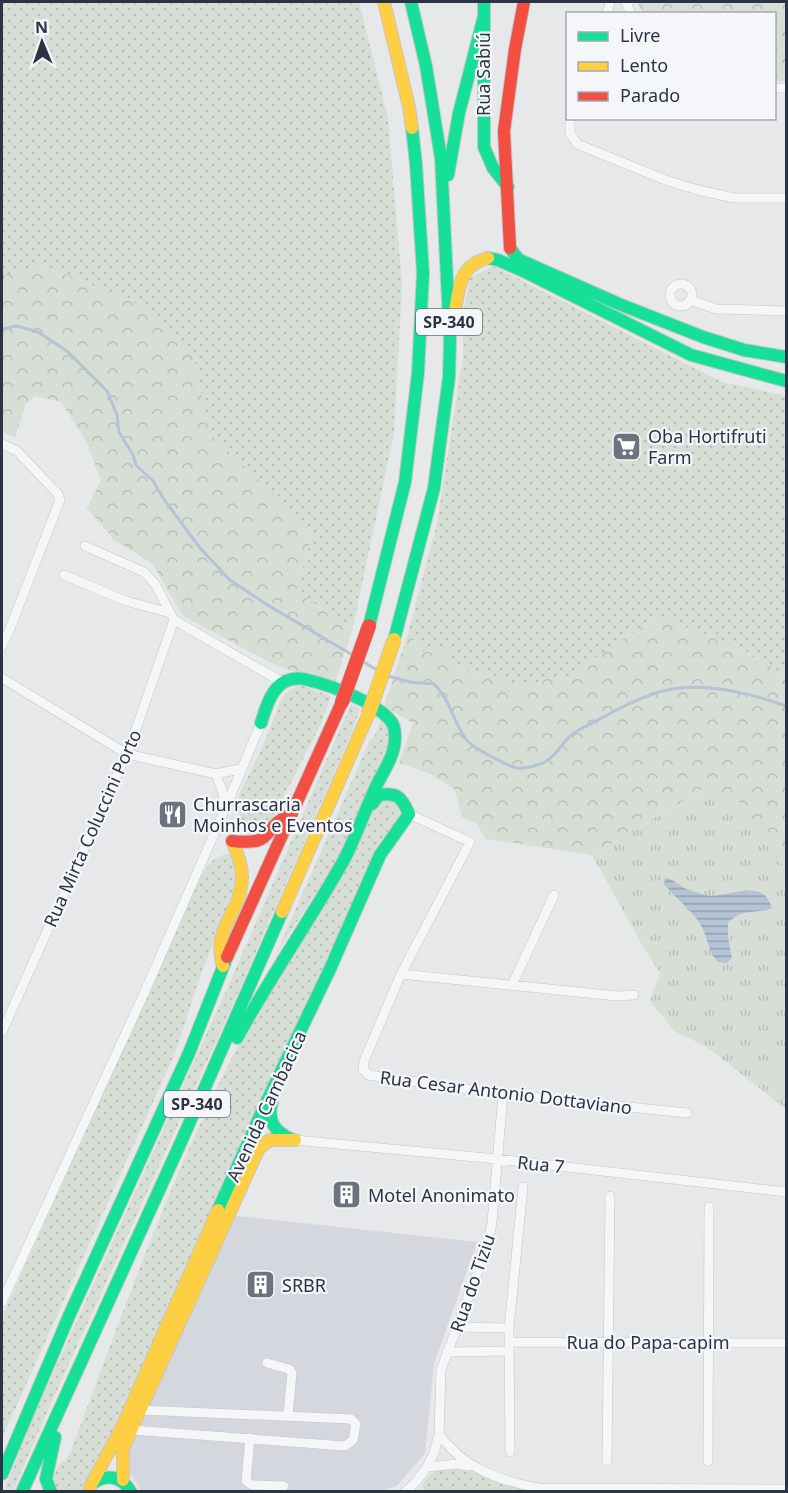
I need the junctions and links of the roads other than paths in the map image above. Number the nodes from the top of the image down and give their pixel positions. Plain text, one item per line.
1 (375, 2) edge
2 (384, 2) edge
3 (411, 2) edge
4 (524, 2) edge
5 (484, 9) edge
6 (397, 53) junction
7 (570, 120) edge
8 (508, 187) junction
9 (786, 198) edge
10 (443, 206) junction
11 (510, 248) junction
12 (488, 258) junction
13 (690, 300) dead end
14 (786, 311) edge
15 (450, 341) junction
16 (749, 351) junction
17 (691, 355) junction
18 (786, 357) edge
19 (786, 381) edge
20 (2, 444) edge
21 (85, 546) dead end
22 (64, 575) dead end
23 (172, 617) junction
24 (2, 646) edge
25 (2, 678) edge
26 (282, 682) junction
27 (261, 723) joint
28 (127, 754) junction
29 (240, 769) junction
30 (216, 774) junction
31 (225, 809) junction
32 (291, 813) junction
33 (409, 814) junction
34 (216, 829) junction
35 (354, 840) junction
36 (232, 841) junction
37 (554, 895) dead end
38 (223, 966) junction
39 (401, 974) junction
40 (512, 985) junction
41 (634, 995) dead end
42 (2, 1032) edge
43 (282, 1072) junction
44 (503, 1094) junction
45 (687, 1113) dead end
46 (295, 1140) junction
47 (181, 1142) junction
48 (497, 1160) junction
49 (523, 1187) dead end
50 (786, 1192) edge
51 (610, 1196) dead end
52 (709, 1207) dead end
53 (123, 1269) junction
54 (2, 1302) edge
55 (457, 1327) junction
56 (509, 1328) junction
57 (609, 1342) junction
58 (708, 1343) junction
59 (786, 1343) edge
60 (509, 1346) junction
61 (447, 1352) junction
62 (267, 1364) dead end
63 (141, 1410) junction
64 (288, 1415) junction
65 (132, 1430) junction
66 (439, 1434) junction
67 (250, 1438) junction
68 (15, 1442) junction
69 (510, 1452) dead end
70 (2, 1453) edge
71 (607, 1461) dead end
72 (708, 1461) dead end
73 (471, 1466) junction
74 (428, 1467) junction
75 (2, 1474) edge
76 (127, 1486) edge
77 (284, 1486) dead end
78 (89, 1489) edge
79 (786, 1489) edge
80 (22, 1491) edge
81 (51, 1491) edge
82 (405, 1491) edge

1 - 6 main road
2 - 6 main road, SP-340
3 - 10 main road, SP-340
4 - 8 main road
5 - 8 main road, Rua Sabiú
5 - 10 main road
6 - 32 main road, SP-340, bridge
7 - 9 street
8 - 11 main road
10 - 15 main road, SP-340
11 - 12 main road
11 - 16 main road
12 - 15 main road
12 - 17 main road
13 - 14 street
15 - 47 main road, SP-340, bridge
16 - 17 main road
16 - 18 main road
17 - 19 main road
20 - 24 street
21 - 23 street
22 - 23 street
23 - 26 street
23 - 28 street, Rua Mirta Coluccini Porto
25 - 28 street
26 - 27 main road
26 - 35 main road
27 - 29 street
28 - 30 street
28 - 42 street, Rua Mirta Coluccini Porto
29 - 30 street
29 - 31 street
30 - 31 street
31 - 34 street
32 - 36 main road
32 - 38 main road, SP-340
33 - 35 main road
33 - 39 street, Rua Cesar Antonio Dottaviano
33 - 43 main road, Avenida Cambacica
34 - 36 street
34 - 54 street
35 - 47 main road
36 - 38 main road
37 - 40 street
38 - 68 main road, SP-340
39 - 40 street
39 - 44 street, Rua Cesar Antonio Dottaviano
40 - 41 street
43 - 46 main road
43 - 78 main road, Avenida Cambacica
44 - 45 street, Rua Cesar Antonio Dottaviano
44 - 48 street, Rua do Tiziu
46 - 48 street, Rua 7
46 - 63 main road, Avenida Cambacica
47 - 53 main road, SP-340
48 - 50 street, Rua 7
48 - 55 street, Rua do Tiziu
49 - 56 street
51 - 57 street
52 - 58 street
53 - 80 main road, SP-340
53 - 81 main road
55 - 56 street
55 - 61 street, Rua do Tiziu
56 - 60 street
57 - 58 street, Rua do Papa-capim
57 - 60 street, Rua do Papa-capim
57 - 71 street
58 - 59 street, Rua do Papa-capim
58 - 72 street
60 - 61 street, Rua do Papa-capim
60 - 69 street
61 - 66 street, Rua do Tiziu
62 - 64 street
63 - 64 street
63 - 65 main road, Avenida Cambacica
64 - 67 street
65 - 67 street
65 - 76 main road, Avenida Cambacica
66 - 73 street
66 - 74 street, Rua do Tiziu
67 - 77 street
68 - 70 main road
68 - 75 main road, SP-340
73 - 74 street
73 - 79 street
74 - 82 street, Rua do Tiziu
76 - 78 main road

